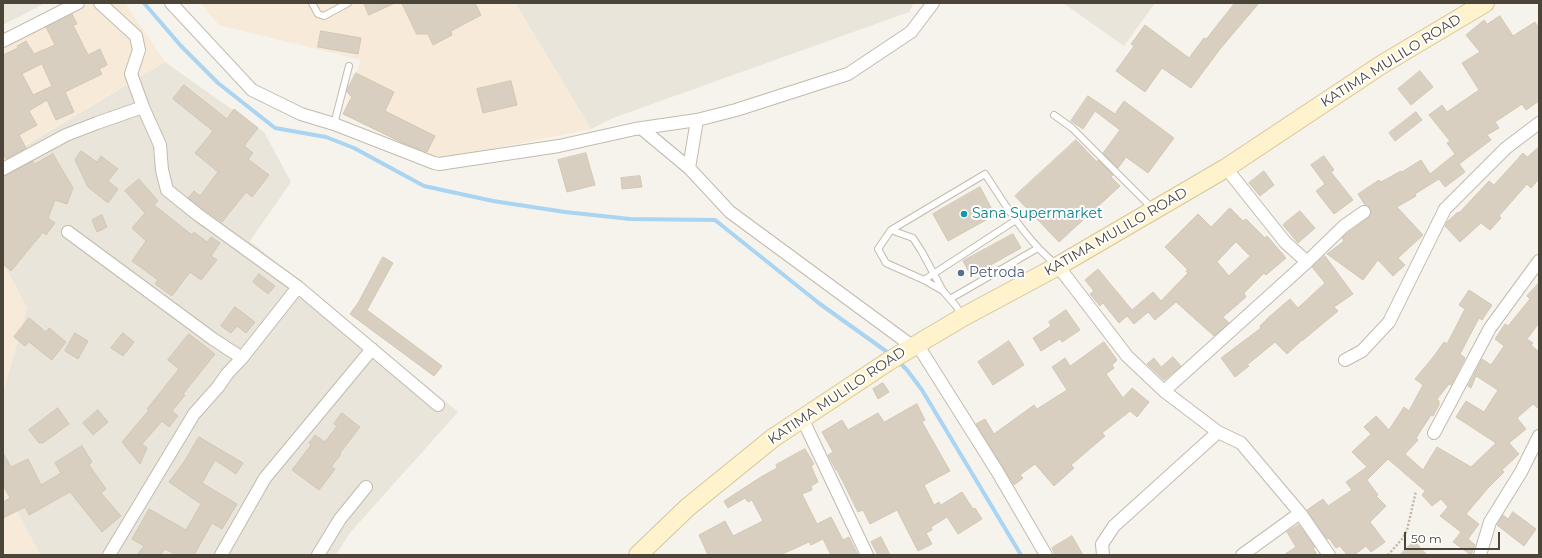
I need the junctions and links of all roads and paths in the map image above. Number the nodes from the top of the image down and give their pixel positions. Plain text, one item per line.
1 (78, 3) edge
2 (100, 3) edge
3 (171, 3) edge
4 (312, 3) edge
5 (348, 3) edge
6 (933, 3) edge
7 (1485, 3) edge
8 (3, 41) edge
9 (349, 66) dead end
10 (143, 107) junction
11 (1054, 115) dead end
12 (697, 120) junction
13 (1539, 122) edge
14 (334, 124) junction
15 (640, 128) junction
16 (689, 168) junction
17 (1226, 168) junction
18 (3, 170) edge
19 (1154, 210) junction
20 (1364, 212) dead end
21 (1016, 220) junction
22 (891, 230) junction
23 (68, 232) dead end
24 (1038, 248) junction
25 (1539, 261) edge
26 (1306, 262) junction
27 (1058, 266) junction
28 (934, 274) junction
29 (924, 280) junction
30 (298, 287) junction
31 (943, 291) junction
32 (950, 299) junction
33 (963, 318) junction
34 (372, 349) junction
35 (905, 351) junction
36 (242, 358) junction
37 (1345, 360) dead end
38 (1164, 391) junction
39 (438, 405) dead end
40 (802, 418) junction
41 (1218, 432) junction
42 (1434, 433) dead end
43 (1539, 436) edge
44 (366, 487) dead end
45 (1416, 491) dead end
46 (1300, 513) junction
47 (110, 555) edge
48 (221, 555) edge
49 (318, 555) edge
50 (638, 555) edge
51 (867, 555) edge
52 (1046, 555) edge
53 (1103, 555) edge
54 (1242, 555) edge
55 (1329, 555) edge
56 (1388, 555) edge
57 (1480, 555) edge

1 - 8 street
2 - 10 street
3 - 14 street
4 - 5 lane
6 - 12 street
7 - 17 main road, KATIMA MULILO ROAD
9 - 14 lane
10 - 18 street
10 - 30 street
11 - 19 lane
12 - 15 street
12 - 16 street
13 - 37 street
14 - 15 street
15 - 16 street
16 - 35 street
17 - 19 main road, KATIMA MULILO ROAD
17 - 26 street
19 - 27 main road, KATIMA MULILO ROAD
20 - 26 street
21 - 22 lane
21 - 24 lane
21 - 28 lane
22 - 28 lane
22 - 29 lane
23 - 36 street
24 - 27 lane
24 - 32 lane
25 - 42 street
26 - 38 street
27 - 33 main road, KATIMA MULILO ROAD
27 - 38 street
28 - 29 lane
28 - 31 lane
29 - 31 lane
30 - 34 street
30 - 36 street
31 - 32 lane
32 - 33 lane
33 - 35 main road, KATIMA MULILO ROAD
34 - 39 street
34 - 48 street
35 - 40 main road, KATIMA MULILO ROAD
35 - 52 street
36 - 47 street
38 - 41 street
40 - 50 main road, KATIMA MULILO ROAD
40 - 51 street
41 - 46 street
41 - 53 street
43 - 57 street
44 - 49 street
45 - 56 path
46 - 54 street
46 - 55 street

